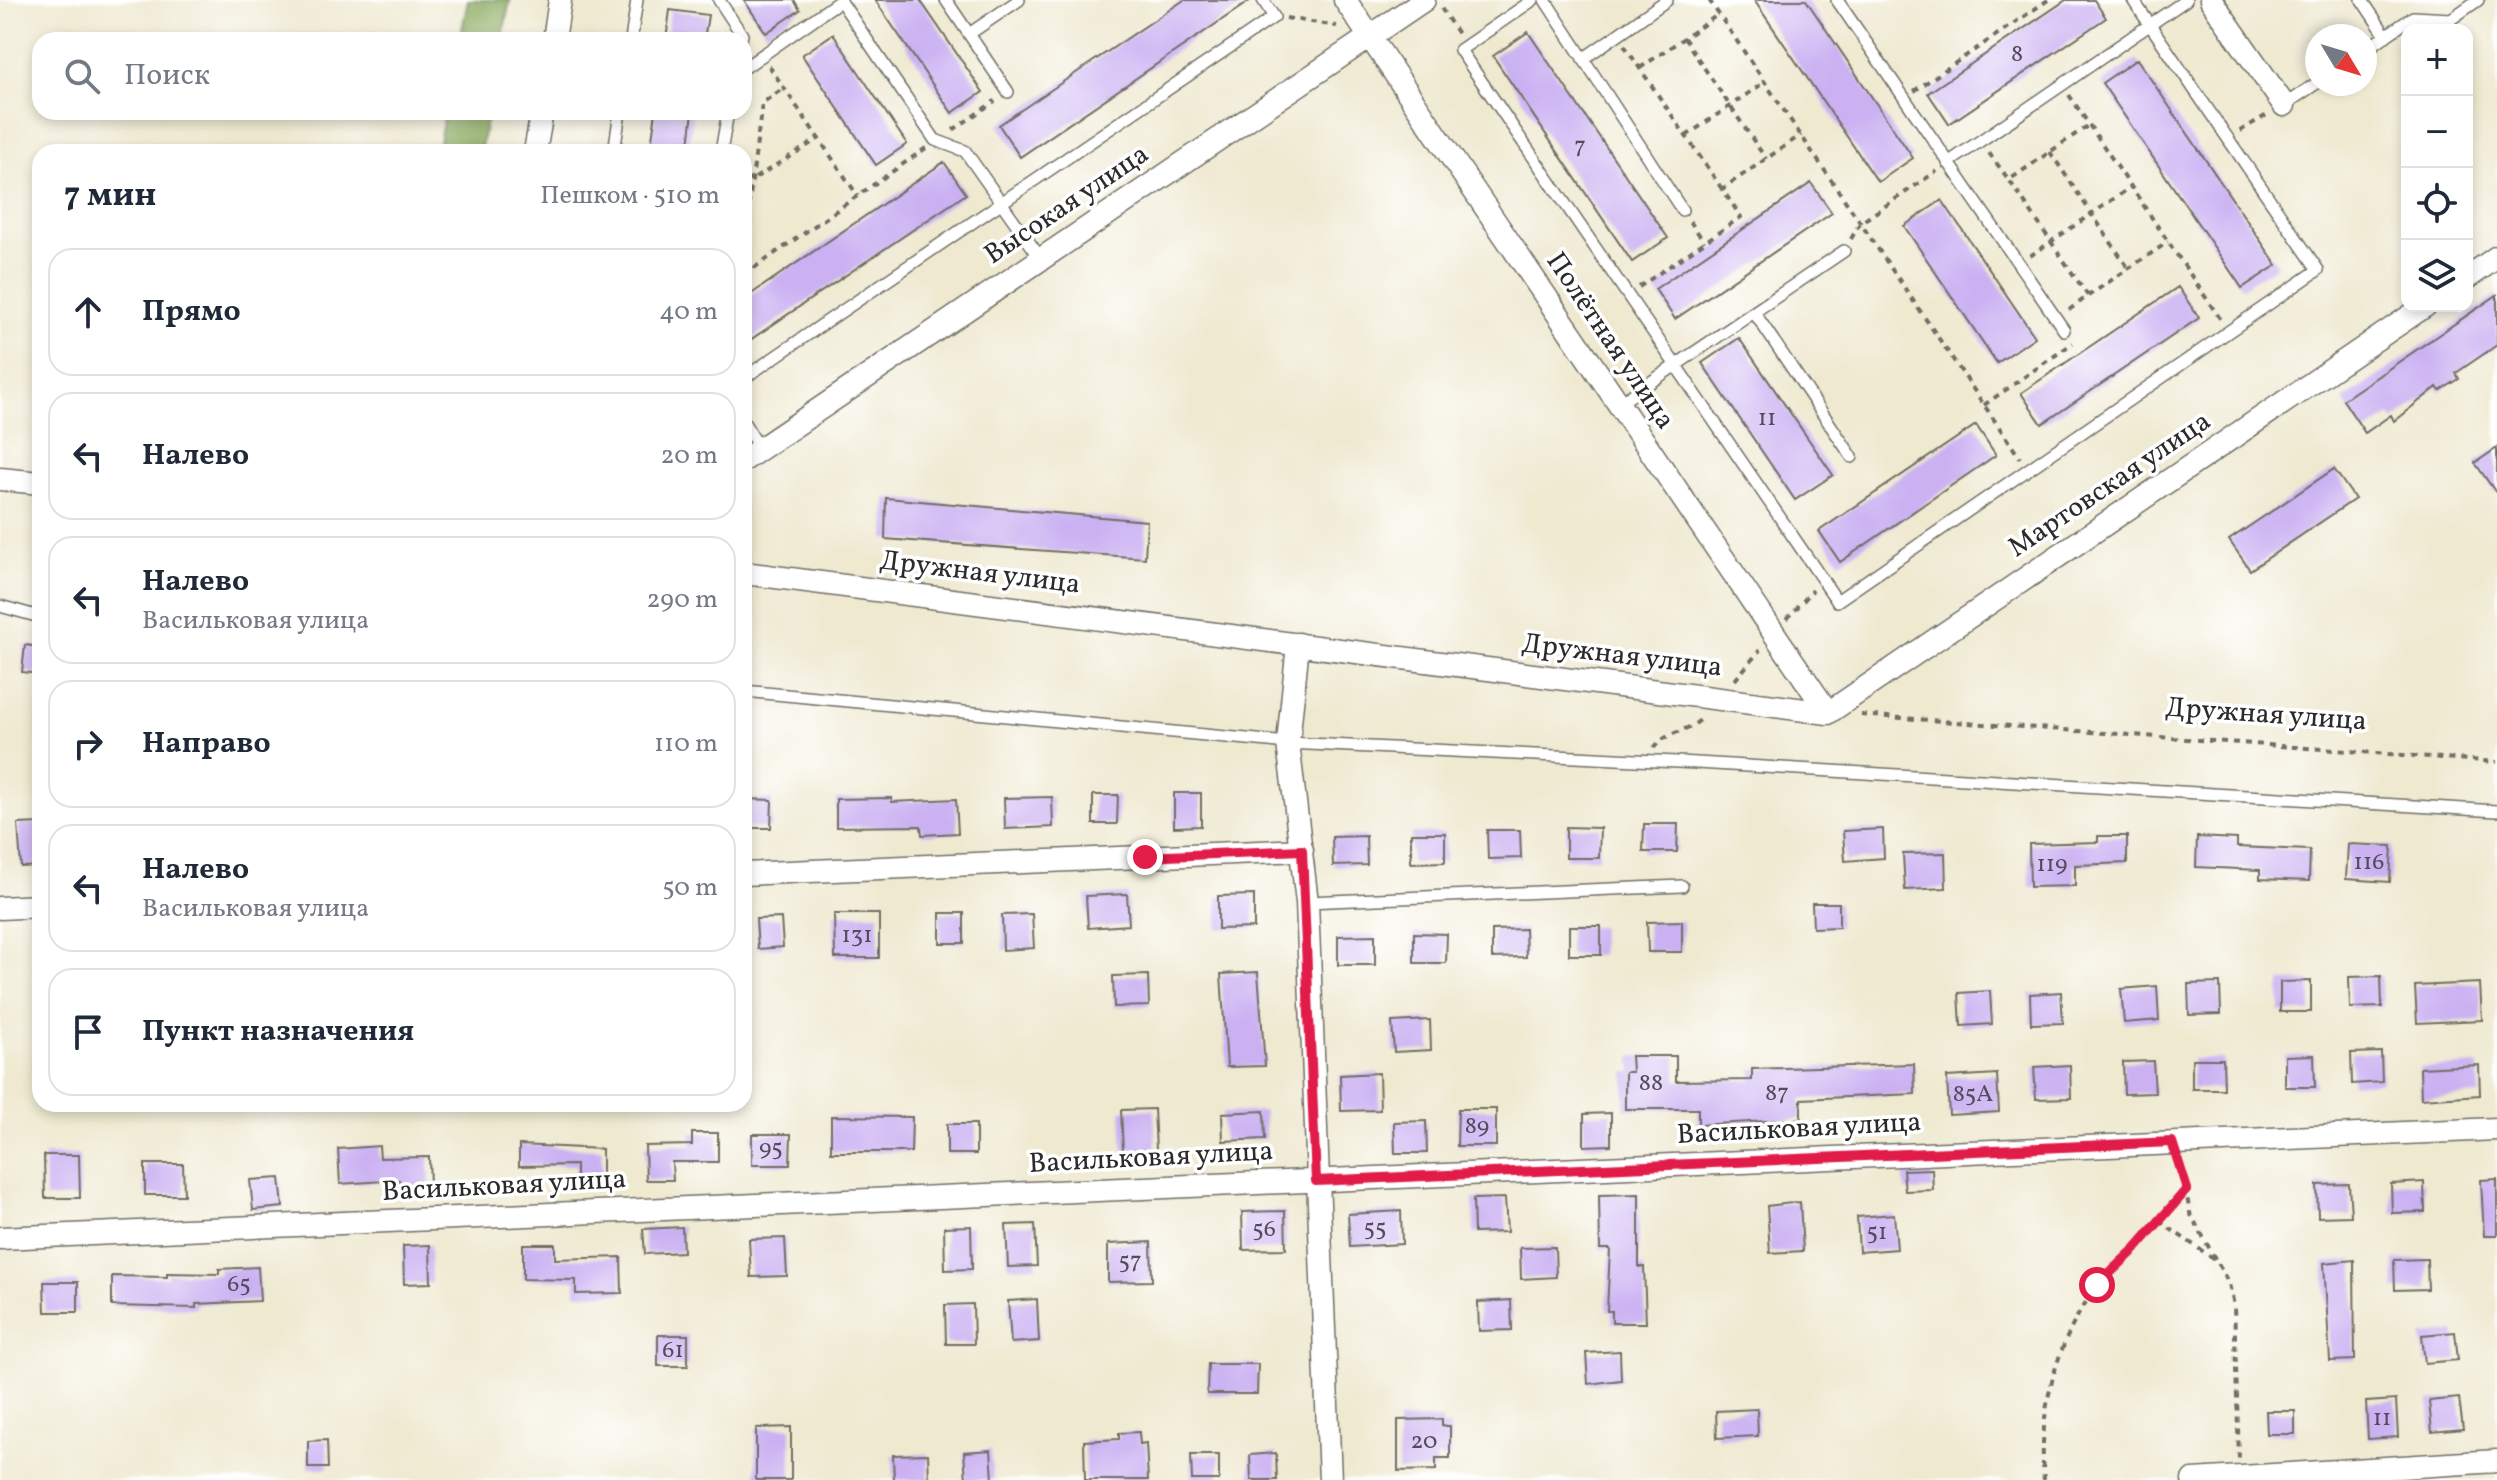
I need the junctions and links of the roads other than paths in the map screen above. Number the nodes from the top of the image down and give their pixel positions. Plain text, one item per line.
1 (560, 0) edge
2 (637, 0) edge
3 (719, 0) edge
4 (840, 0) edge
5 (946, 0) edge
6 (1019, 0) edge
7 (1263, 0) edge
8 (1345, 0) edge
9 (1424, 0) edge
10 (1533, 0) edge
11 (1545, 0) edge
12 (1667, 0) edge
13 (1837, 0) edge
14 (2133, 0) edge
15 (2186, 0) edge
16 (2211, 0) edge
17 (2362, 0) edge
18 (2478, 0) edge
19 (2150, 25) junction
20 (555, 32) edge
21 (632, 32) edge
22 (740, 32) edge
23 (969, 34) junction
24 (1370, 36) junction
25 (2386, 36) junction
26 (2377, 42) edge
27 (1583, 59) junction
28 (752, 63) edge
29 (2305, 91) edge
30 (1008, 92) road end
31 (2284, 105) joint
32 (541, 120) edge
33 (619, 120) edge
34 (727, 120) edge
35 (536, 144) edge
36 (615, 144) edge
37 (722, 144) edge
38 (1948, 163) junction
39 (1003, 203) junction
40 (1682, 210) road end
41 (1844, 251) road end
42 (2497, 257) edge
43 (1041, 259) junction
44 (2473, 274) edge
45 (1754, 312) junction
46 (2416, 312) edge
47 (2064, 330) road end
48 (1676, 366) junction
49 (752, 373) edge
50 (1617, 406) junction
51 (752, 454) edge
52 (1852, 457) dead end
53 (0, 479) edge
54 (32, 482) edge
55 (752, 574) edge
56 (0, 606) edge
57 (32, 615) edge
58 (1298, 644) junction
59 (752, 692) edge
60 (1828, 713) junction
61 (1288, 743) junction
62 (2497, 811) edge
63 (1302, 850) junction
64 (752, 874) edge
65 (1682, 886) dead end
66 (1307, 902) junction
67 (32, 906) edge
68 (0, 908) edge
69 (2497, 1129) edge
70 (1316, 1181) junction
71 (0, 1238) edge
72 (2497, 1461) edge
73 (2322, 1476) edge
74 (1330, 1480) edge
75 (2193, 1480) edge

1 - 20 street
2 - 21 lane
3 - 22 lane
4 - 28 lane
4 - 39 lane
5 - 23 lane
6 - 23 lane
7 - 39 lane
8 - 24 street, Полётная улица
9 - 24 street, Высокая улица
10 - 48 lane
11 - 27 lane
12 - 27 lane
13 - 38 lane
14 - 19 lane
15 - 19 lane
16 - 31 street
17 - 25 lane
18 - 25 lane
19 - 38 lane
19 - 48 lane
23 - 30 lane
24 - 43 street, Высокая улица
24 - 50 street, Полётная улица
25 - 26 lane
27 - 40 lane
29 - 31 lane
32 - 35 street
33 - 36 lane
34 - 37 lane
38 - 47 lane
39 - 43 lane
39 - 49 lane
41 - 45 lane
42 - 44 street
43 - 51 street, Высокая улица
45 - 48 lane
45 - 52 lane
46 - 60 street, Мартовская улица
48 - 50 lane
50 - 60 street, Полётная улица
53 - 54 street
55 - 58 street, Дружная улица
56 - 57 lane
58 - 60 street, Дружная улица
58 - 61 street
59 - 61 lane
61 - 62 lane
61 - 63 street
63 - 64 street
63 - 66 street
65 - 66 lane
66 - 70 street
67 - 68 street
69 - 70 street, Васильковая улица
70 - 71 street, Васильковая улица
70 - 74 street
72 - 73 street
73 - 75 street

